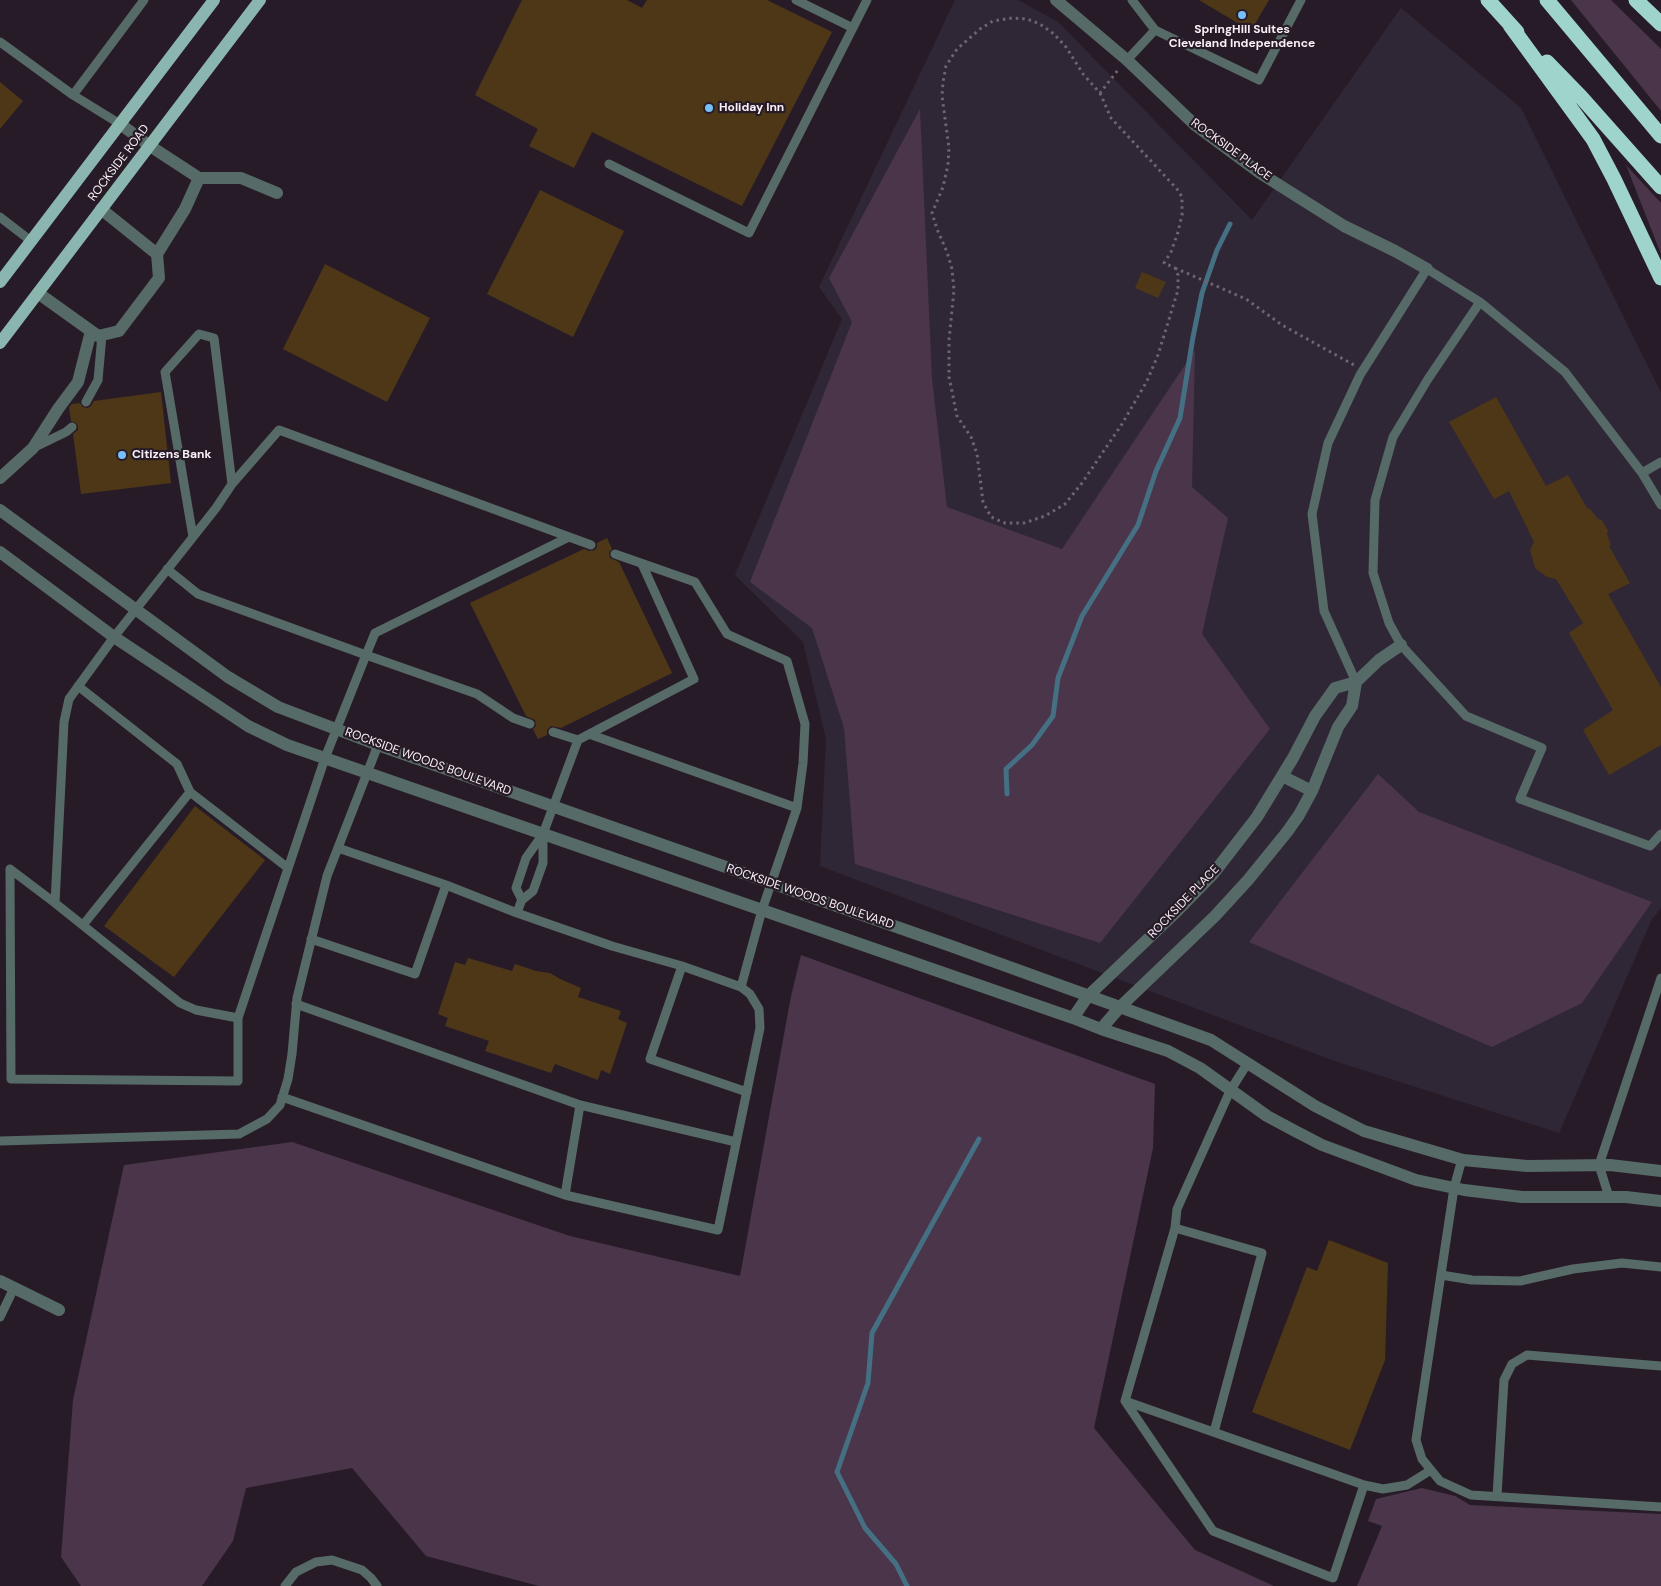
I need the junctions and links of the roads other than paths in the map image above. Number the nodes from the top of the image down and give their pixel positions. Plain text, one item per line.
1 (144, 0) edge
2 (214, 0) edge
3 (260, 0) edge
4 (796, 0) edge
5 (867, 0) edge
6 (1056, 0) edge
7 (1132, 0) edge
8 (1301, 0) edge
9 (1488, 0) edge
10 (1547, 0) edge
11 (1636, 0) edge
12 (1661, 24) edge
13 (1510, 25) junction
14 (853, 28) junction
15 (1155, 30) junction
16 (0, 42) edge
17 (1127, 60) junction
18 (73, 95) junction
19 (120, 124) junction
20 (1661, 136) edge
21 (150, 146) junction
22 (609, 164) dead end
23 (199, 178) junction
24 (1661, 187) edge
25 (278, 193) dead end
26 (102, 209) junction
27 (0, 217) edge
28 (31, 241) junction
29 (157, 254) junction
30 (1427, 269) junction
31 (1661, 278) edge
32 (0, 282) edge
33 (38, 293) junction
34 (1480, 302) junction
35 (96, 333) junction
36 (0, 343) edge
37 (86, 402) dead end
38 (72, 427) dead end
39 (33, 448) junction
40 (1661, 462) edge
41 (1642, 473) junction
42 (0, 478) edge
43 (232, 484) junction
44 (1661, 504) edge
45 (0, 510) edge
46 (193, 537) junction
47 (569, 537) junction
48 (591, 545) dead end
49 (0, 552) edge
50 (615, 554) dead end
51 (642, 564) junction
52 (167, 570) junction
53 (135, 609) junction
54 (114, 637) junction
55 (1402, 645) junction
56 (366, 655) junction
57 (1356, 682) junction
58 (78, 686) junction
59 (530, 724) dead end
60 (336, 729) junction
61 (553, 732) dead end
62 (589, 734) junction
63 (578, 740) junction
64 (378, 745) junction
65 (325, 758) junction
66 (367, 773) junction
67 (1282, 776) junction
68 (190, 792) junction
69 (1312, 792) junction
70 (554, 807) junction
71 (797, 808) junction
72 (543, 834) junction
73 (1661, 834) edge
74 (338, 848) junction
75 (288, 868) junction
76 (772, 884) junction
77 (446, 885) junction
78 (522, 899) junction
79 (55, 903) junction
80 (762, 910) junction
81 (517, 913) junction
82 (83, 924) junction
83 (311, 939) junction
84 (682, 966) junction
85 (1661, 978) edge
86 (741, 988) junction
87 (1659, 992) edge
88 (1088, 996) junction
89 (296, 1004) junction
90 (1120, 1007) junction
91 (238, 1018) junction
92 (1073, 1018) junction
93 (1101, 1029) junction
94 (1247, 1064) junction
95 (1230, 1091) junction
96 (747, 1092) junction
97 (282, 1097) junction
98 (580, 1105) junction
99 (0, 1141) edge
100 (736, 1142) junction
101 (1462, 1159) junction
102 (1599, 1165) junction
103 (1661, 1171) edge
104 (1454, 1188) junction
105 (565, 1195) junction
106 (1609, 1197) junction
107 (1661, 1201) edge
108 (1174, 1228) junction
109 (1661, 1267) edge
110 (1441, 1275) junction
111 (0, 1282) edge
112 (14, 1288) junction
113 (59, 1310) dead end
114 (0, 1318) edge
115 (1661, 1366) edge
116 (1125, 1401) junction
117 (1214, 1432) junction
118 (1431, 1470) junction
119 (1364, 1485) junction
120 (1497, 1496) junction
121 (1661, 1507) edge
122 (285, 1586) edge
123 (377, 1586) edge

1 - 18 lane
2 - 19 main road, ROCKSIDE ROAD
3 - 21 main road, ROCKSIDE ROAD
4 - 14 lane
5 - 14 lane
6 - 17 street, ROCKSIDE PLACE
7 - 15 lane
8 - 15 lane
9 - 13 highway
10 - 20 highway
11 - 12 highway
13 - 24 highway
13 - 31 highway
14 - 22 lane
15 - 17 lane
16 - 18 lane
17 - 30 street, ROCKSIDE PLACE
18 - 19 lane
19 - 21 street
19 - 28 main road, ROCKSIDE ROAD
21 - 23 street
21 - 26 main road, ROCKSIDE ROAD
23 - 25 street
23 - 29 street
26 - 29 street
26 - 33 main road, ROCKSIDE ROAD
27 - 28 lane
28 - 32 main road, ROCKSIDE ROAD
29 - 35 street
30 - 34 lane
30 - 57 lane
33 - 35 street
33 - 36 main road, ROCKSIDE ROAD
34 - 41 lane
34 - 55 lane
35 - 37 lane
35 - 39 street
38 - 39 lane
39 - 42 street
40 - 41 lane
41 - 44 lane
43 - 46 lane
43 - 46 lane
43 - 47 lane
45 - 53 street, ROCKSIDE WOODS BOULEVARD
46 - 52 lane
47 - 48 lane
47 - 56 lane
49 - 54 street
50 - 51 lane
51 - 62 lane
51 - 71 lane
52 - 53 lane
52 - 56 lane
53 - 54 lane
53 - 60 street, ROCKSIDE WOODS BOULEVARD
54 - 58 lane
54 - 65 street
55 - 57 street
55 - 73 lane
56 - 59 lane
56 - 60 lane
57 - 67 street, ROCKSIDE PLACE
57 - 69 street
58 - 68 lane
58 - 79 lane
60 - 64 street, ROCKSIDE WOODS BOULEVARD
60 - 65 lane
61 - 63 lane
62 - 63 lane
62 - 71 lane
63 - 70 lane
64 - 66 lane
64 - 70 street, ROCKSIDE WOODS BOULEVARD
65 - 66 street
65 - 75 lane
66 - 72 street
66 - 74 lane
67 - 69 street
67 - 88 street, ROCKSIDE PLACE
68 - 75 lane
68 - 82 lane
69 - 90 street
70 - 72 lane
70 - 76 street, ROCKSIDE WOODS BOULEVARD
71 - 76 lane
72 - 78 lane
72 - 78 lane
72 - 80 street
74 - 77 lane
74 - 83 lane
75 - 91 lane
76 - 80 lane
76 - 88 street, ROCKSIDE WOODS BOULEVARD
77 - 81 lane
77 - 83 lane
78 - 81 lane
79 - 82 lane
79 - 91 lane
80 - 86 lane
80 - 92 street
81 - 84 lane
82 - 91 lane
83 - 89 lane
84 - 86 lane
84 - 96 lane
85 - 87 lane
86 - 96 lane
87 - 102 lane
88 - 90 street, ROCKSIDE WOODS BOULEVARD
88 - 92 street, ROCKSIDE PLACE
89 - 97 lane
89 - 98 lane
90 - 93 street
90 - 94 street, ROCKSIDE WOODS BOULEVARD
92 - 93 street
93 - 95 street
94 - 95 lane
94 - 101 street, ROCKSIDE WOODS BOULEVARD
95 - 104 street
95 - 108 lane
96 - 100 lane
97 - 99 lane
97 - 105 lane
98 - 100 lane
98 - 105 lane
100 - 105 lane
101 - 102 street, ROCKSIDE WOODS BOULEVARD
101 - 104 lane
102 - 103 street, ROCKSIDE WOODS BOULEVARD
102 - 106 lane
104 - 106 street
104 - 110 lane
106 - 107 street
108 - 116 lane
108 - 117 lane
109 - 110 lane
110 - 118 lane
111 - 112 street
112 - 113 street
112 - 114 lane
115 - 120 lane
116 - 117 lane
116 - 119 lane
117 - 119 lane
118 - 119 lane
118 - 120 lane
120 - 121 lane
122 - 123 lane

